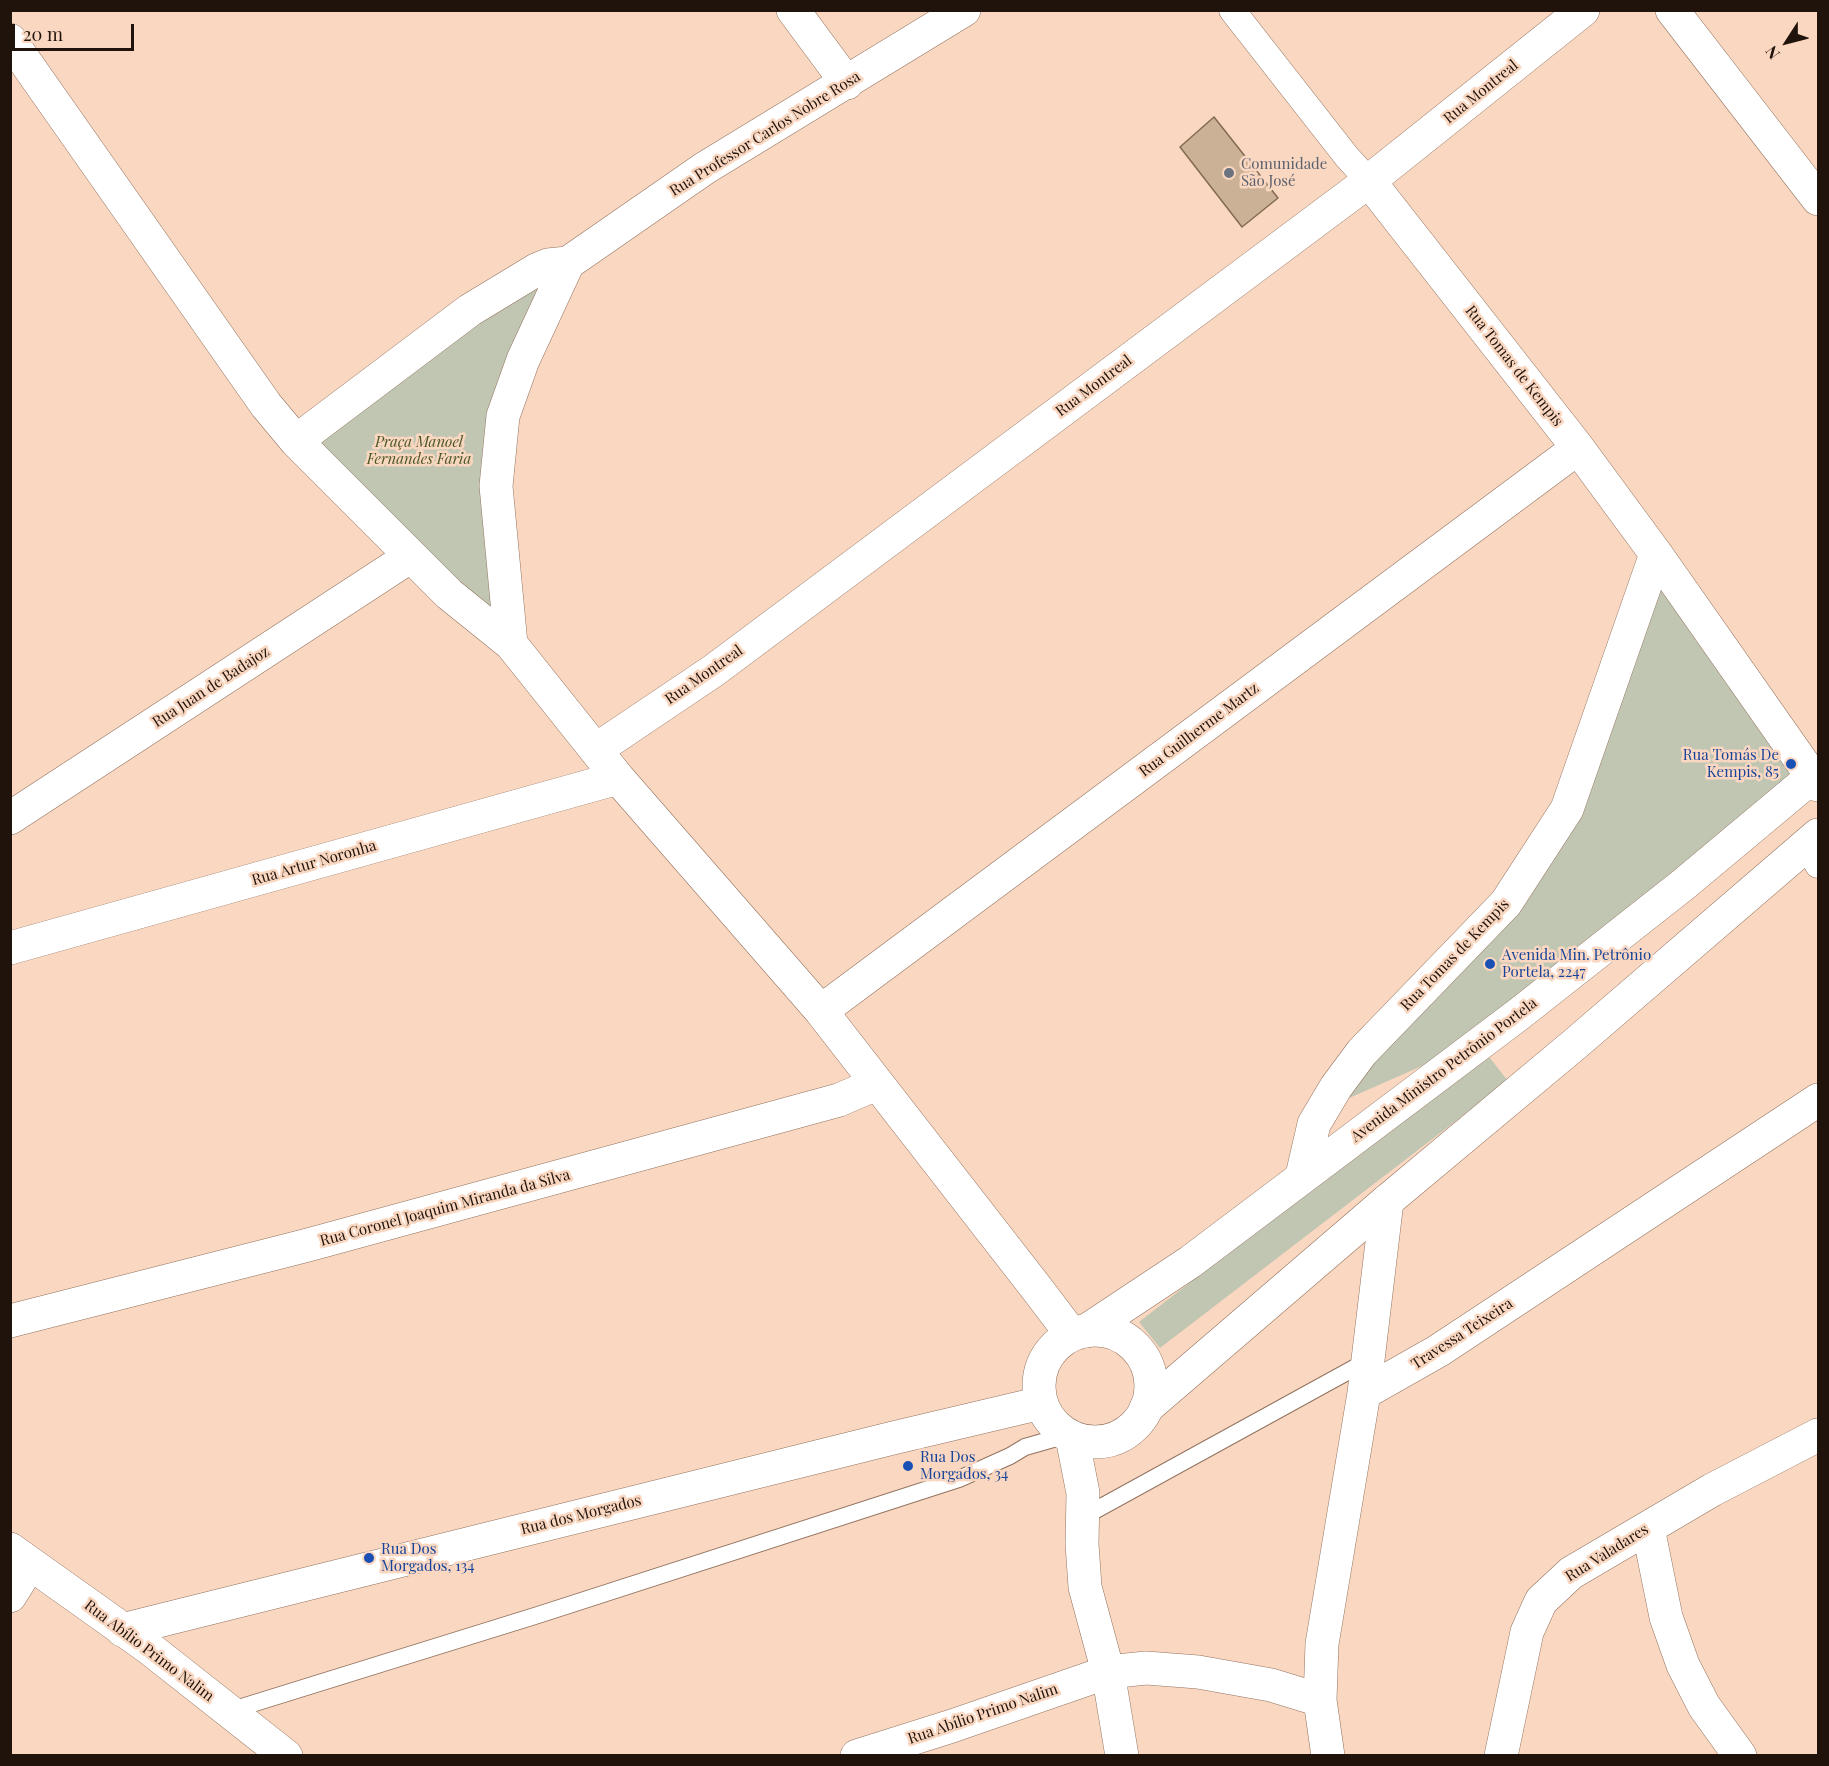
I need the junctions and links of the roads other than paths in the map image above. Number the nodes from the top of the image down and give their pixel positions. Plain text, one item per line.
1 (793, 10) edge
2 (964, 10) edge
3 (1232, 10) edge
4 (1582, 10) edge
5 (1672, 10) edge
6 (10, 40) edge
7 (848, 82) junction
8 (1369, 181) junction
9 (1818, 200) edge
10 (568, 263) junction
11 (296, 441) junction
12 (1578, 448) junction
13 (1656, 554) junction
14 (411, 555) junction
15 (511, 644) junction
16 (597, 749) junction
17 (618, 777) junction
18 (1817, 778) edge
19 (10, 818) edge
20 (1814, 848) edge
21 (10, 948) edge
22 (821, 1011) junction
23 (876, 1084) junction
24 (1818, 1100) edge
25 (1302, 1176) junction
26 (1388, 1201) junction
27 (10, 1321) edge
28 (1068, 1341) junction
29 (1367, 1360) junction
30 (1364, 1393) junction
31 (1041, 1403) junction
32 (1146, 1408) junction
33 (1818, 1435) edge
34 (1069, 1436) junction
35 (1115, 1438) junction
36 (1083, 1505) junction
37 (1648, 1528) junction
38 (20, 1556) edge
39 (10, 1596) edge
40 (122, 1630) junction
41 (1108, 1672) junction
42 (1320, 1700) junction
43 (229, 1711) junction
44 (286, 1755) edge
45 (857, 1755) edge
46 (1122, 1755) edge
47 (1328, 1755) edge
48 (1501, 1755) edge
49 (1740, 1755) edge

1 - 7 street
2 - 7 street, Rua Professor Carlos Nobre Rosa
3 - 8 street
4 - 8 street, Rua Montreal
5 - 9 street
6 - 11 street
7 - 10 street, Rua Professor Carlos Nobre Rosa
8 - 12 street, Rua Tomas de Kempis
8 - 16 street, Rua Montreal
10 - 11 street, Rua Professor Carlos Nobre Rosa
10 - 15 street
11 - 14 street
12 - 13 street, Rua Tomas de Kempis
12 - 22 street, Rua Guilherme Martz
13 - 18 street, Rua Tomas de Kempis
13 - 25 street, Rua Tomas de Kempis
14 - 15 street
14 - 19 street, Rua Juan de Badajoz
15 - 16 street
16 - 17 street
17 - 21 street, Rua Artur Noronha
17 - 22 street
18 - 25 street, Avenida Ministro Petrônio Portela
20 - 26 street
22 - 23 street
23 - 27 street, Rua Coronel Joaquim Miranda da Silva
23 - 28 street
24 - 30 street, Travessa Teixeira
25 - 28 street, Avenida Ministro Petrônio Portela
26 - 29 street
26 - 32 street
28 - 31 street
28 - 32 street
29 - 30 street
29 - 36 lane
30 - 42 street
31 - 34 street
31 - 40 street, Rua dos Morgados
32 - 35 street
33 - 37 street, Rua Valadares
34 - 35 street
34 - 36 street
34 - 43 lane
35 - 36 street
36 - 41 street
37 - 48 street, Rua Valadares
37 - 49 street
38 - 39 street
38 - 40 street, Rua Abílio Primo Nalim
40 - 43 street, Rua Abílio Primo Nalim
41 - 42 street, Rua Abílio Primo Nalim
41 - 45 street, Rua Abílio Primo Nalim
41 - 46 street
42 - 47 street
43 - 44 street, Rua Abílio Primo Nalim

